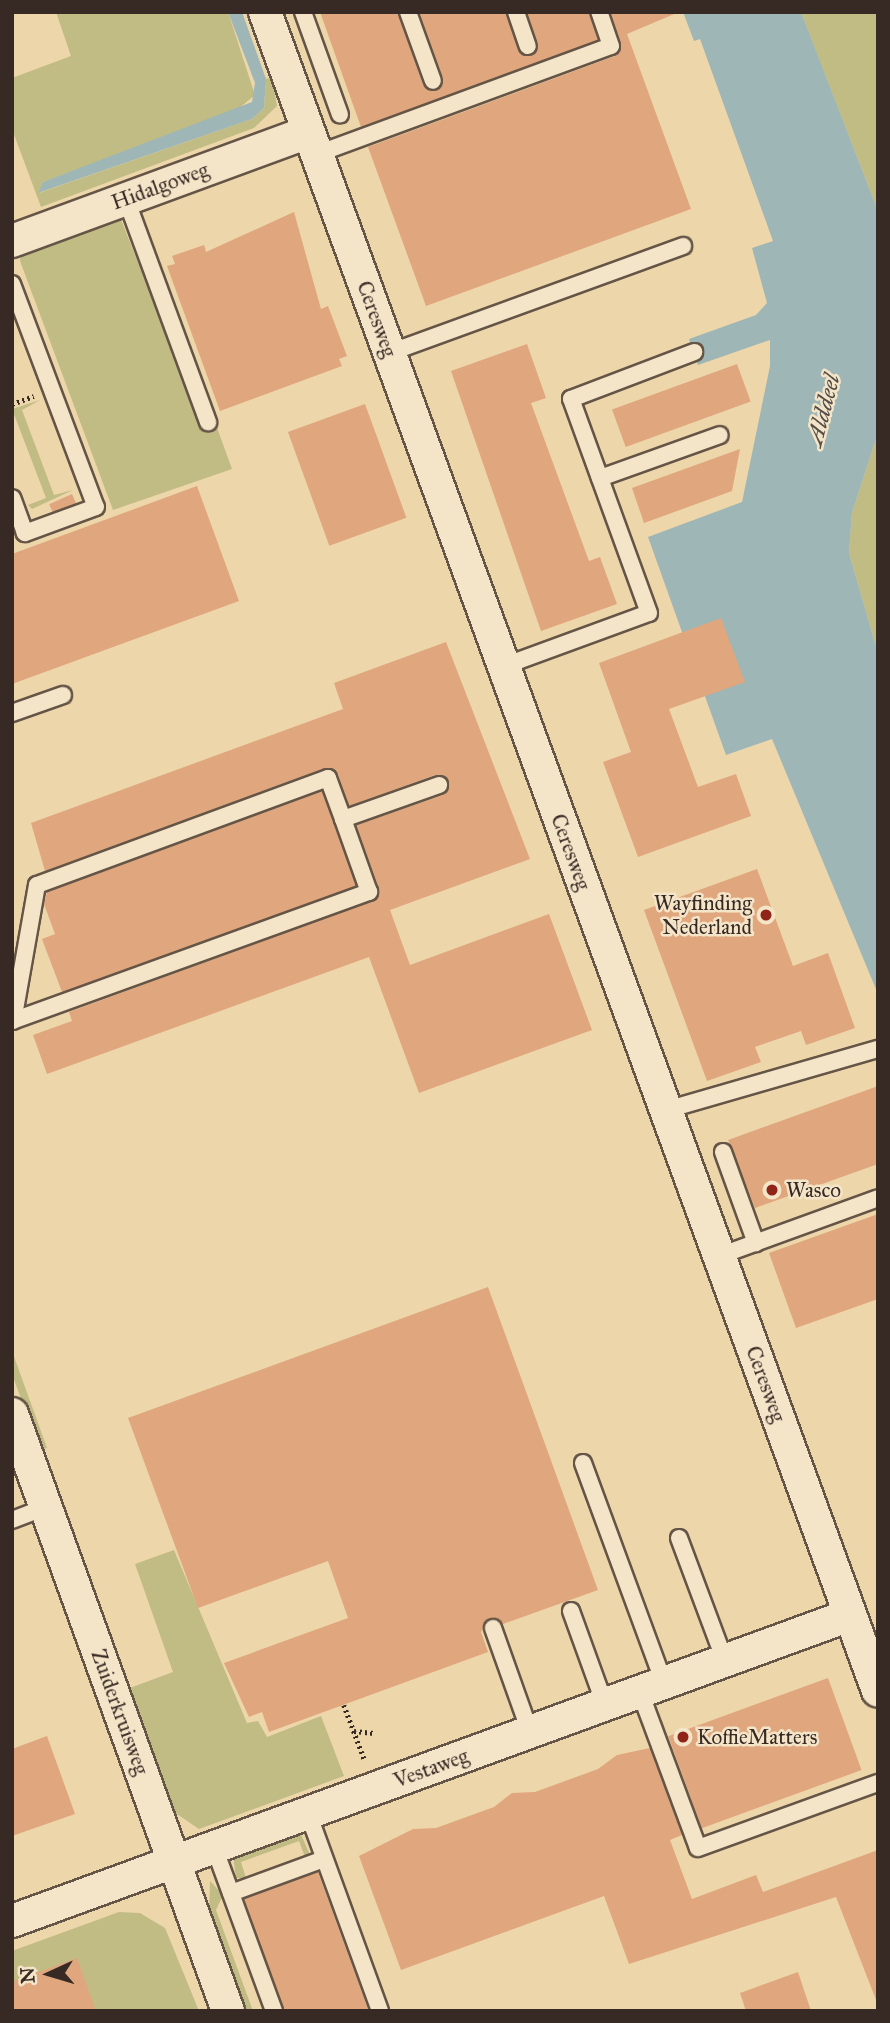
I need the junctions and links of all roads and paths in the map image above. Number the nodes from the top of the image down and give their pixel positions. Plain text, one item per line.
1 (265, 12) edge
2 (303, 12) edge
3 (408, 12) edge
4 (516, 12) edge
5 (599, 12) edge
6 (528, 46) dead end
7 (433, 81) dead end
8 (340, 115) dead end
9 (313, 143) junction
10 (126, 199) junction
11 (12, 241) edge
12 (683, 246) dead end
13 (12, 284) edge
14 (694, 352) dead end
15 (389, 354) junction
16 (208, 422) dead end
17 (720, 435) dead end
18 (600, 478) junction
19 (12, 498) edge
20 (504, 666) junction
21 (63, 695) dead end
22 (12, 713) edge
23 (439, 785) dead end
24 (343, 819) junction
25 (13, 1021) edge
26 (878, 1049) edge
27 (666, 1110) junction
28 (723, 1152) dead end
29 (878, 1198) edge
30 (756, 1243) junction
31 (719, 1256) junction
32 (12, 1414) edge
33 (583, 1464) dead end
34 (46, 1507) junction
35 (12, 1520) edge
36 (679, 1538) dead end
37 (571, 1611) dead end
38 (850, 1615) junction
39 (493, 1628) dead end
40 (725, 1661) junction
41 (652, 1688) junction
42 (878, 1691) edge
43 (344, 1705) dead end
44 (605, 1705) junction
45 (354, 1731) junction
46 (530, 1732) junction
47 (374, 1733) dead end
48 (878, 1783) edge
49 (375, 1789) junction
50 (308, 1813) junction
51 (214, 1847) junction
52 (324, 1859) junction
53 (175, 1862) junction
54 (231, 1893) junction
55 (12, 1921) edge
56 (228, 2011) edge
57 (274, 2011) edge
58 (380, 2011) edge

1 - 9 street, Ceresweg
2 - 8 lane
3 - 7 lane
4 - 6 lane
5 - 9 lane
9 - 10 street, Hidalgoweg
9 - 15 street, Ceresweg
10 - 11 street, Hidalgoweg
10 - 16 lane
12 - 15 lane
13 - 19 lane
14 - 18 lane
15 - 20 street, Ceresweg
17 - 18 lane
18 - 20 lane
20 - 27 street, Ceresweg
21 - 22 lane
23 - 24 lane
24 - 25 lane
24 - 25 lane
26 - 27 lane
27 - 31 street, Ceresweg
28 - 30 lane
29 - 30 lane
30 - 31 lane
31 - 38 street, Ceresweg
32 - 34 street, Zuiderkruisweg
33 - 41 lane
34 - 35 lane
34 - 53 street, Zuiderkruisweg
36 - 40 lane
37 - 44 lane
38 - 40 street, Vestaweg
38 - 42 street, Ceresweg
39 - 46 lane
40 - 41 street, Vestaweg
41 - 44 street, Vestaweg
41 - 48 lane
43 - 45 path
44 - 46 street, Vestaweg
45 - 47 path
45 - 49 path
46 - 49 street, Vestaweg
49 - 50 street, Vestaweg
50 - 51 street, Vestaweg
50 - 52 lane
51 - 53 street, Vestaweg
51 - 54 lane
52 - 54 lane
52 - 58 lane
53 - 55 street, Vestaweg
53 - 56 street, Zuiderkruisweg
54 - 57 lane

